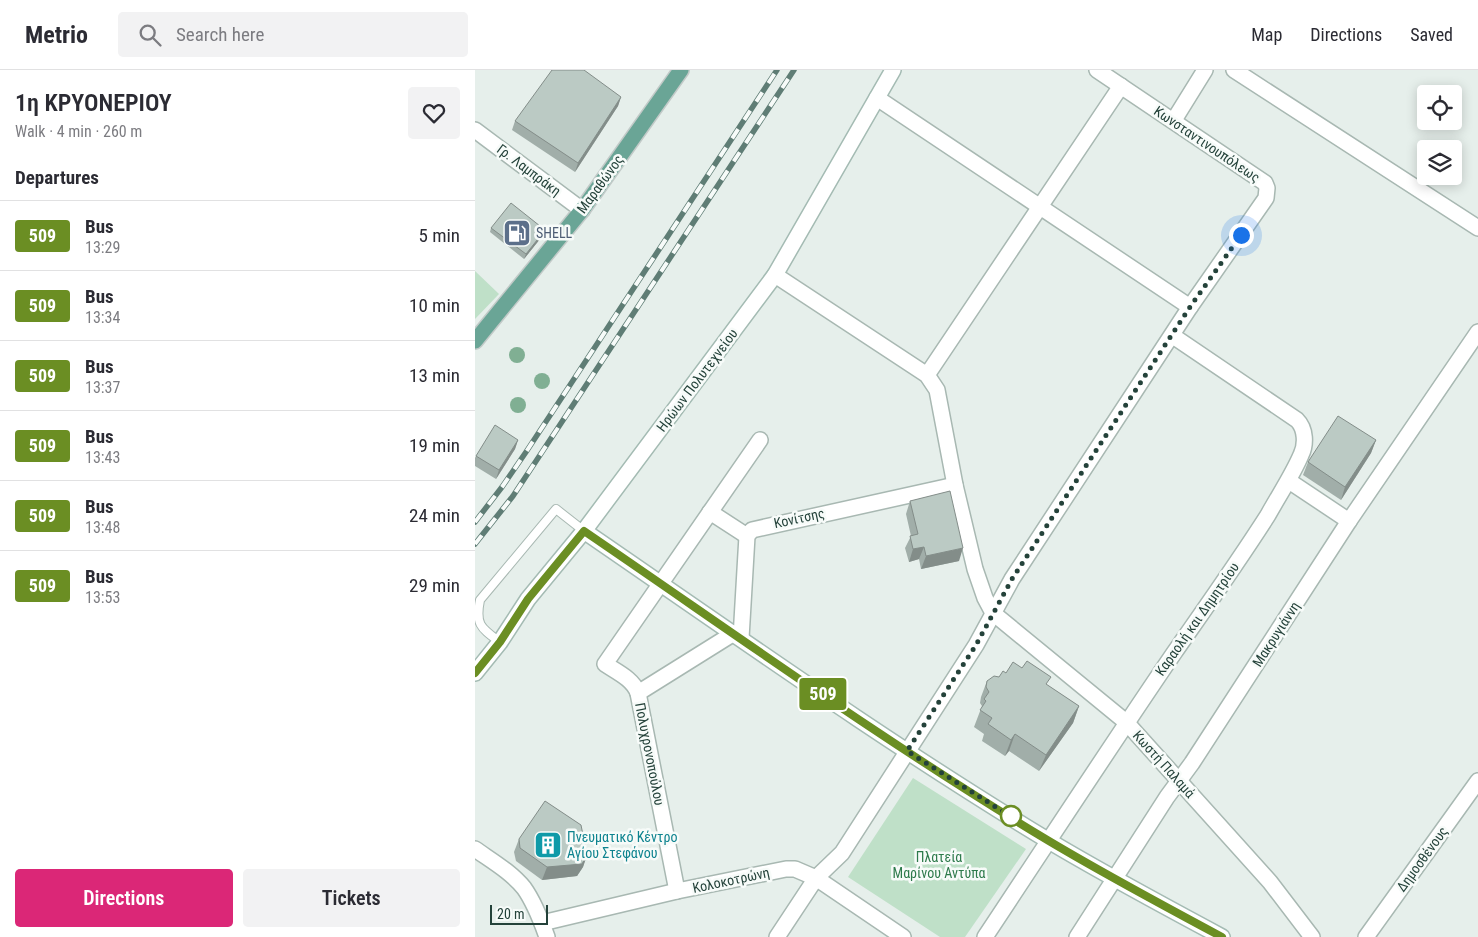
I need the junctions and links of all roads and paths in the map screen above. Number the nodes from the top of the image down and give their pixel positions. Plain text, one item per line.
1 (681, 70) edge
2 (893, 70) edge
3 (1097, 70) edge
4 (1205, 70) edge
5 (1234, 70) edge
6 (1121, 86) junction
7 (877, 98) junction
8 (1174, 120) junction
9 (475, 130) edge
10 (1039, 206) junction
11 (583, 210) junction
12 (1478, 228) edge
13 (775, 275) junction
14 (1190, 307) junction
15 (1478, 332) edge
16 (1173, 336) junction
17 (475, 341) edge
18 (927, 375) junction
19 (760, 440) dead end
20 (1289, 481) junction
21 (955, 485) junction
22 (710, 512) junction
23 (1349, 521) junction
24 (584, 531) junction
25 (747, 536) junction
26 (661, 584) junction
27 (993, 613) junction
28 (737, 635) junction
29 (500, 642) junction
30 (475, 673) edge
31 (638, 693) junction
32 (1126, 722) junction
33 (907, 751) junction
34 (1178, 781) junction
35 (1478, 781) edge
36 (1049, 841) junction
37 (475, 849) edge
38 (817, 878) junction
39 (1114, 879) junction
40 (677, 891) junction
41 (545, 930) edge
42 (777, 937) edge
43 (903, 937) edge
44 (985, 937) edge
45 (1077, 937) edge
46 (1222, 937) edge
47 (1312, 937) edge
48 (1366, 937) edge

1 - 11 main road, Μαραθώνος
2 - 7 street, Ηρώων Πολυτεχνείου
3 - 6 street, Κωνσταντινουπόλεως
4 - 8 street
5 - 12 street
6 - 8 street, Κωνσταντινουπόλεως
6 - 10 street
7 - 10 street
7 - 13 street, Ηρώων Πολυτεχνείου
8 - 14 street, Κωνσταντινουπόλεως
9 - 11 street, Γρ. Λαμπράκη
10 - 14 street
10 - 18 street
11 - 17 main road, Μαραθώνος
13 - 18 street
13 - 24 street, Ηρώων Πολυτεχνείου
14 - 16 street, Κωνσταντινουπόλεως
15 - 23 street, Μακρυγιάννη
16 - 20 street, Καραολή και Δημητρίου
16 - 27 street, Κωνσταντινουπόλεως
18 - 21 street
19 - 22 street, Πολυχρονοπούλου
20 - 23 street
20 - 32 street, Καραολή και Δημητρίου
21 - 25 street, Κονίτσης
21 - 27 street
22 - 25 street
22 - 26 street, Πολυχρονοπούλου
23 - 34 street, Μακρυγιάννη
24 - 26 street
24 - 29 street, Ηρώων Πολυτεχνείου
24 - 29 lane
25 - 28 street
26 - 28 street
26 - 31 street, Πολυχρονοπούλου
27 - 32 street, Κωστή Παλαμά
27 - 33 street, Κωνσταντινουπόλεως
28 - 31 street
28 - 33 street
29 - 30 street, Ηρώων Πολυτεχνείου
31 - 40 street, Πολυχρονοπούλου
32 - 34 street, Κωστή Παλαμά
32 - 36 street, Καραολή και Δημητρίου
33 - 36 street
33 - 38 street, Κωνσταντινουπόλεως
34 - 39 street, Μακρυγιάννη
34 - 47 street, Κωστή Παλαμά
35 - 48 street, Δημοσθένους
36 - 39 street
36 - 44 street, Καραολή και Δημητρίου
37 - 41 street
38 - 40 street, Κολοκοτρώνη
38 - 42 street, Κωνσταντινουπόλεως
38 - 43 street, Κολοκοτρώνη
39 - 45 street, Μακρυγιάννη
39 - 46 street
40 - 41 street, Κολοκοτρώνη

